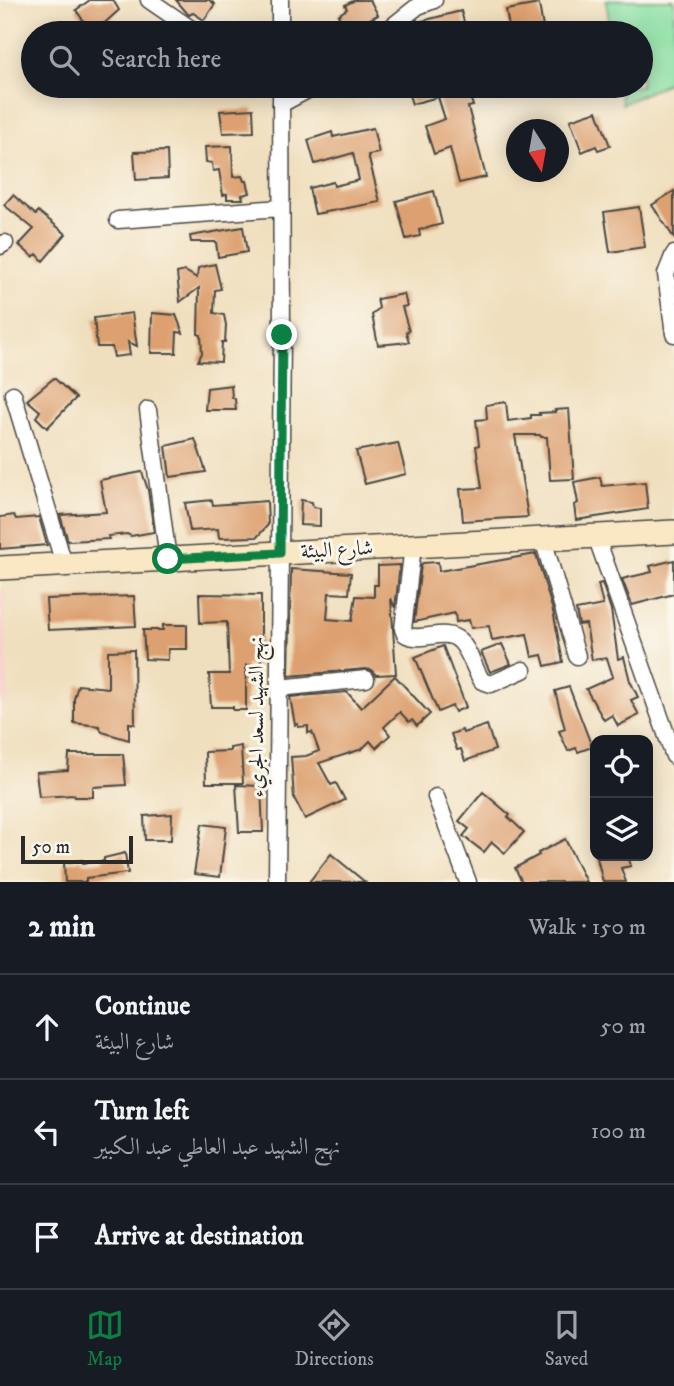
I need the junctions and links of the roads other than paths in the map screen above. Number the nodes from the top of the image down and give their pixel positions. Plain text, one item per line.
1 (149, 0) edge
2 (280, 0) edge
3 (434, 0) edge
4 (180, 21) edge
5 (280, 21) edge
6 (399, 21) edge
7 (279, 98) edge
8 (281, 208) junction
9 (118, 220) dead end
10 (674, 254) edge
11 (674, 334) edge
12 (13, 394) dead end
13 (148, 410) dead end
14 (674, 532) edge
15 (596, 536) junction
16 (543, 539) junction
17 (413, 546) junction
18 (280, 553) junction
19 (168, 559) junction
20 (64, 564) junction
21 (0, 568) edge
22 (577, 656) dead end
23 (523, 670) dead end
24 (366, 679) dead end
25 (279, 688) junction
26 (674, 756) edge
27 (436, 797) dead end
28 (277, 882) edge
29 (468, 882) edge

1 - 4 street
2 - 5 street
3 - 6 street
7 - 8 street, نهج الشهيد لسعد الجريء
8 - 9 street
8 - 18 street, نهج الشهيد لسعد الجريء
10 - 11 street
12 - 20 street
13 - 19 street
14 - 15 street, شارع البيئة
15 - 16 street, شارع البيئة
15 - 26 street
16 - 17 street, شارع البيئة
16 - 22 street
17 - 18 street, شارع البيئة
17 - 23 street
18 - 19 street, شارع البيئة
18 - 25 street, نهج الشهيد لسعد الجريء
19 - 20 street, شارع البيئة
20 - 21 street, شارع البيئة
24 - 25 street
25 - 28 street, نهج الشهيد لسعد الجريء
27 - 29 street

